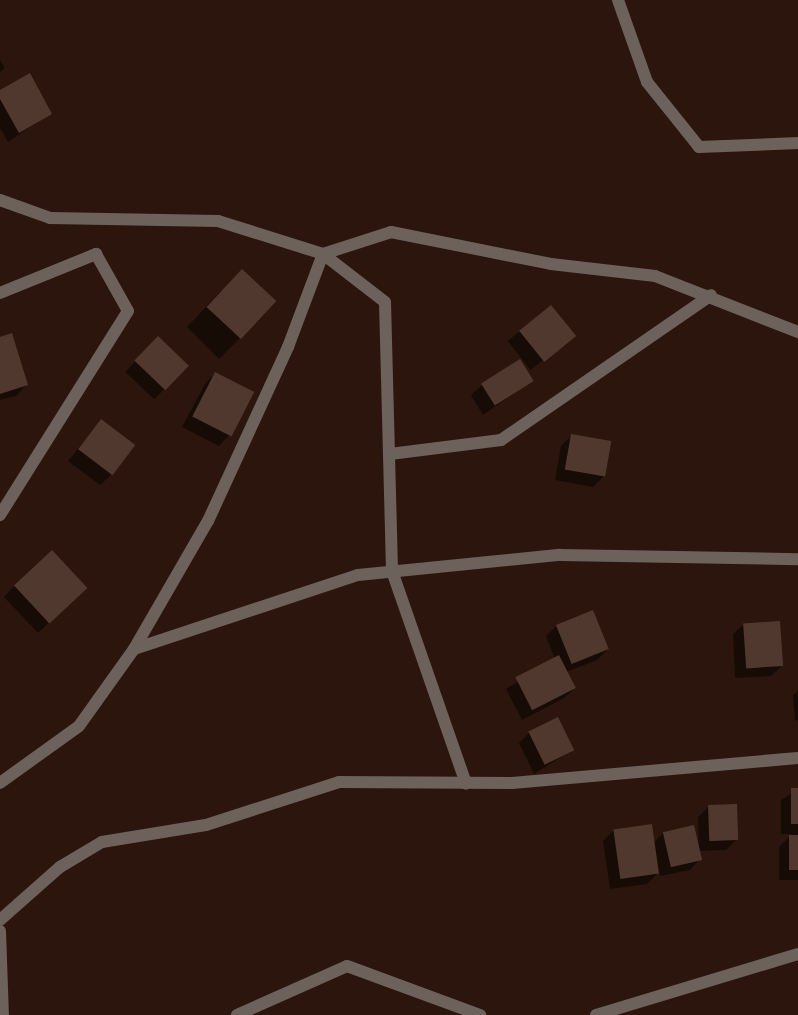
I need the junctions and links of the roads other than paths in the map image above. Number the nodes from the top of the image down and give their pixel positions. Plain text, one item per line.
1 (618, 0) edge
2 (798, 143) edge
3 (0, 200) edge
4 (323, 254) junction
5 (0, 293) edge
6 (711, 295) junction
7 (798, 332) edge
8 (390, 454) junction
9 (0, 514) edge
10 (798, 559) edge
11 (392, 572) junction
12 (134, 649) junction
13 (798, 758) edge
14 (0, 783) edge
15 (466, 783) junction
16 (0, 920) edge
17 (0, 930) edge
18 (798, 954) edge
19 (3, 1015) edge
20 (237, 1015) edge
21 (480, 1015) edge
22 (596, 1015) edge

1 - 2 street
3 - 4 street
4 - 6 street
4 - 8 street
4 - 12 street
5 - 9 street
6 - 7 street
6 - 8 street
8 - 11 street
10 - 11 street
11 - 12 street
11 - 15 street
12 - 14 street
13 - 15 street
15 - 16 street
17 - 19 street
18 - 22 street
20 - 21 street

